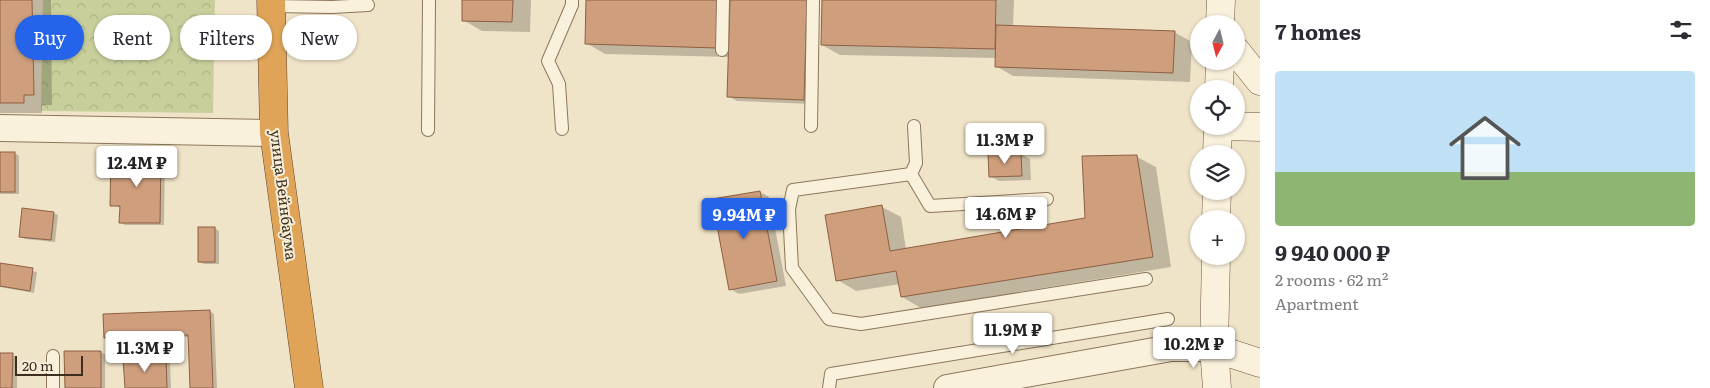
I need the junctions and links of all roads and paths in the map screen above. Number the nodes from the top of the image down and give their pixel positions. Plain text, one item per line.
1 (429, 0) edge
2 (572, 0) edge
3 (723, 0) edge
4 (813, 0) edge
5 (271, 3) edge
6 (368, 5) dead end
7 (722, 50) dead end
8 (1245, 62) edge
9 (1260, 81) edge
10 (812, 126) dead end
11 (914, 126) dead end
12 (1245, 127) edge
13 (1260, 127) edge
14 (0, 128) edge
15 (562, 129) dead end
16 (428, 130) dead end
17 (274, 133) junction
18 (911, 174) junction
19 (1047, 199) dead end
20 (1216, 265) edge
21 (1146, 279) dead end
22 (1168, 319) dead end
23 (1214, 348) junction
24 (53, 356) dead end
25 (1260, 363) edge
26 (53, 388) edge
27 (309, 388) edge
28 (829, 388) edge
29 (947, 388) edge
30 (1217, 388) edge

1 - 16 lane
2 - 15 lane
3 - 7 lane
4 - 10 lane
5 - 6 lane
5 - 17 highway, улица Вейнбаума
8 - 9 street
11 - 18 lane
12 - 13 street
14 - 17 street
17 - 27 highway, улица Вейнбаума
18 - 19 lane
18 - 21 lane
20 - 23 street
22 - 28 lane
23 - 25 street
23 - 29 street
23 - 30 street
24 - 26 lane

